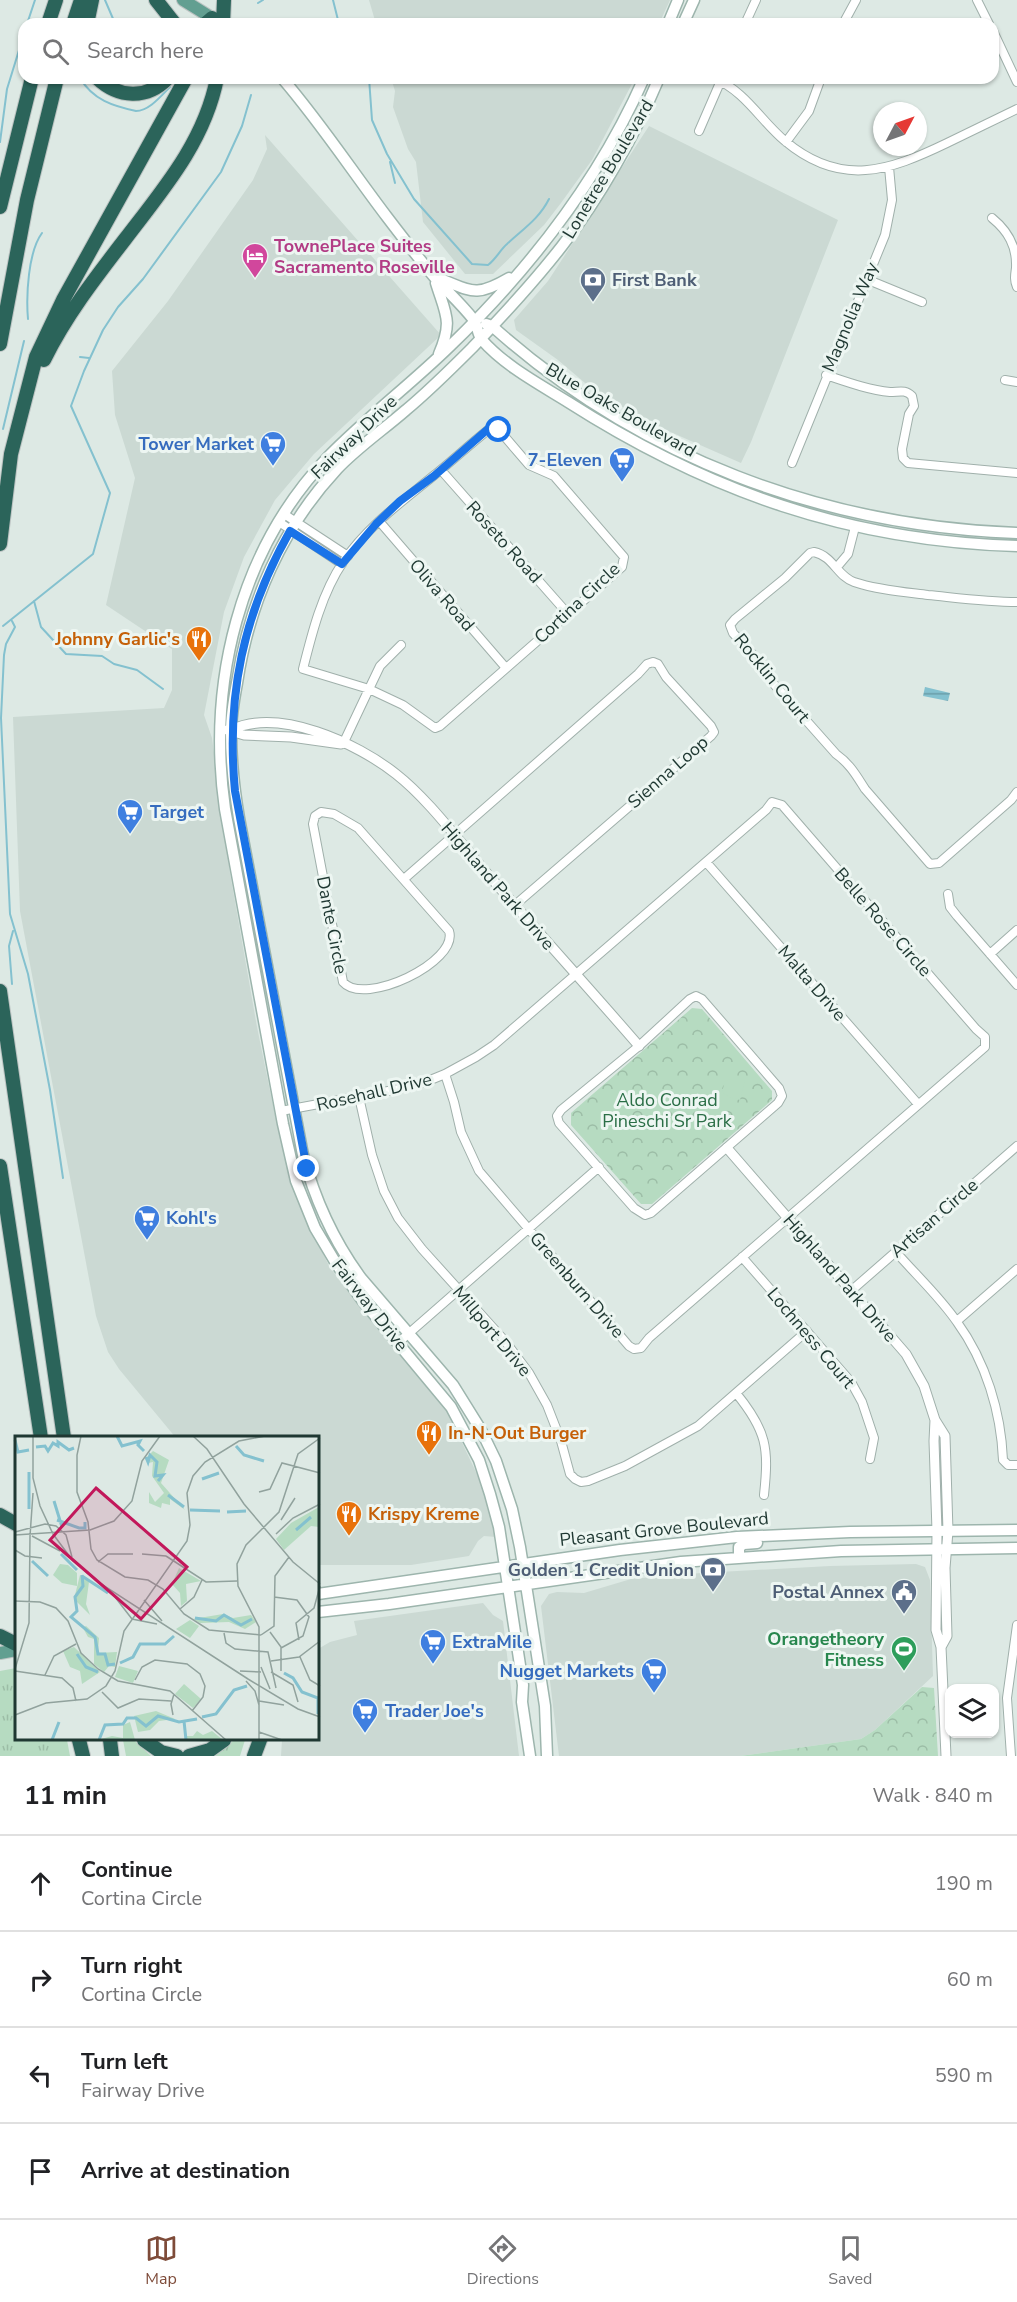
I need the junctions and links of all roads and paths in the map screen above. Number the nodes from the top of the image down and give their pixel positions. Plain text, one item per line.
1 (56, 0) edge
2 (81, 0) edge
3 (92, 0) edge
4 (156, 0) edge
5 (183, 0) edge
6 (224, 0) edge
7 (678, 0) edge
8 (694, 0) edge
9 (756, 0) edge
10 (856, 0) edge
11 (977, 0) edge
12 (50, 18) edge
13 (75, 18) edge
14 (88, 18) edge
15 (170, 18) edge
16 (208, 18) edge
17 (216, 18) edge
18 (670, 18) edge
19 (686, 18) edge
20 (748, 18) edge
21 (846, 18) edge
22 (986, 18) edge
23 (999, 44) edge
24 (1017, 82) edge
25 (30, 84) edge
26 (56, 84) edge
27 (104, 84) edge
28 (160, 84) edge
29 (183, 84) edge
30 (215, 84) edge
31 (287, 84) edge
32 (641, 84) edge
33 (656, 84) edge
34 (717, 84) edge
35 (726, 84) edge
36 (819, 84) edge
37 (1017, 109) edge
38 (699, 131) dead end
39 (786, 142) junction
40 (890, 167) junction
41 (0, 207) edge
42 (992, 218) dead end
43 (519, 272) junction
44 (434, 277) junction
45 (866, 279) junction
46 (1017, 287) edge
47 (922, 302) dead end
48 (474, 321) junction
49 (492, 326) junction
50 (480, 338) junction
51 (0, 344) edge
52 (437, 358) junction
53 (826, 375) junction
54 (1005, 380) dead end
55 (1017, 382) edge
56 (27, 395) junction
57 (792, 463) dead end
58 (441, 470) junction
59 (1017, 473) edge
60 (281, 518) junction
61 (378, 522) junction
62 (293, 526) junction
63 (855, 527) junction
64 (1017, 533) edge
65 (0, 544) edge
66 (1017, 546) edge
67 (348, 556) junction
68 (342, 564) junction
69 (837, 567) junction
70 (1017, 602) edge
71 (568, 614) junction
72 (401, 645) dead end
73 (506, 668) junction
74 (369, 689) junction
75 (225, 730) junction
76 (343, 744) junction
77 (1017, 792) edge
78 (453, 834) junction
79 (706, 862) junction
80 (237, 876) junction
81 (404, 879) junction
82 (948, 894) dead end
83 (515, 905) junction
84 (1017, 930) edge
85 (990, 954) junction
86 (576, 975) junction
87 (270, 979) junction
88 (1017, 985) edge
89 (0, 991) edge
90 (639, 1046) junction
91 (445, 1074) junction
92 (359, 1097) junction
93 (918, 1104) junction
94 (294, 1110) junction
95 (281, 1111) junction
96 (1017, 1146) edge
97 (728, 1148) junction
98 (0, 1166) edge
99 (599, 1167) junction
100 (787, 1218) junction
101 (529, 1230) junction
102 (896, 1252) junction
103 (742, 1257) junction
104 (1017, 1269) edge
105 (852, 1290) junction
106 (460, 1291) junction
107 (957, 1321) junction
108 (807, 1331) junction
109 (409, 1333) junction
110 (399, 1342) junction
111 (736, 1393) junction
112 (41, 1436) edge
113 (64, 1436) edge
114 (870, 1459) dead end
115 (1017, 1465) edge
116 (764, 1496) dead end
117 (0, 1515) edge
118 (15, 1523) edge
119 (1017, 1530) edge
120 (942, 1531) junction
121 (802, 1534) junction
122 (1017, 1548) edge
123 (940, 1549) junction
124 (739, 1557) junction
125 (522, 1564) junction
126 (505, 1566) junction
127 (525, 1584) junction
128 (508, 1586) junction
129 (320, 1594) edge
130 (320, 1612) edge
131 (1017, 1625) edge
132 (0, 1636) edge
133 (15, 1644) edge
134 (15, 1650) edge
135 (0, 1653) edge
136 (1013, 1723) edge
137 (79, 1741) edge
138 (86, 1741) edge
139 (110, 1741) edge
140 (145, 1741) edge
141 (223, 1741) edge
142 (260, 1741) edge
143 (83, 1756) edge
144 (88, 1756) edge
145 (112, 1756) edge
146 (177, 1756) edge
147 (189, 1756) edge
148 (254, 1756) edge
149 (530, 1756) edge
150 (547, 1756) edge
151 (946, 1756) edge
152 (1011, 1756) edge

1 - 12 highway
2 - 13 highway
3 - 14 highway
4 - 15 highway
5 - 16 main road
6 - 17 highway
7 - 18 main road
8 - 19 main road
9 - 20 street
10 - 21 street
11 - 22 street
23 - 24 street
25 - 41 highway
26 - 51 highway
27 - 28 highway
29 - 56 highway
30 - 56 highway
31 - 44 main road
32 - 43 main road, Lonetree Boulevard
33 - 49 main road, Lonetree Boulevard
34 - 38 street
35 - 39 street
36 - 39 street
37 - 40 street
39 - 40 street
40 - 45 street, Magnolia Way
42 - 46 street
43 - 44 main road
43 - 48 main road, Lonetree Boulevard
44 - 48 main road
44 - 52 main road
45 - 47 street
45 - 53 street, Magnolia Way
48 - 49 main road, Blue Oaks Boulevard
48 - 50 main road
48 - 52 main road, Fairway Drive
49 - 50 main road, Lonetree Boulevard
49 - 64 main road, Blue Oaks Boulevard
50 - 62 main road, Fairway Drive
50 - 63 main road, Blue Oaks Boulevard
52 - 60 main road, Fairway Drive
53 - 57 street, Magnolia Way
53 - 59 street
54 - 55 street
56 - 65 highway
58 - 61 street, Cortina Circle
58 - 71 street, Roseto Road
58 - 71 street, Cortina Circle
60 - 62 street
60 - 75 main road, Fairway Drive
61 - 67 street, Cortina Circle
61 - 73 street, Oliva Road
62 - 67 street
62 - 68 street
62 - 75 main road, Fairway Drive
63 - 66 main road, Blue Oaks Boulevard
63 - 69 street
67 - 68 street, Cortina Circle
68 - 74 street, Cortina Circle
69 - 70 street, Rocklin Court
69 - 77 street, Rocklin Court
71 - 73 street, Cortina Circle
72 - 74 street
73 - 74 street, Cortina Circle
74 - 76 street
75 - 76 street, Highland Park Drive
75 - 80 main road, Fairway Drive
75 - 87 main road, Fairway Drive
76 - 78 street, Highland Park Drive
78 - 81 street
78 - 83 street, Highland Park Drive
78 - 83 street, Sienna Loop
79 - 86 street, Belle Rose Circle
79 - 93 street, Malta Drive
79 - 93 street, Belle Rose Circle
80 - 87 main road
80 - 95 main road, Fairway Drive
81 - 81 street, Dante Circle
82 - 85 street
83 - 86 street, Highland Park Drive
84 - 85 street
85 - 88 street
86 - 90 street, Highland Park Drive
86 - 91 street, Rosehall Drive
87 - 94 main road, Fairway Drive
89 - 113 highway
90 - 97 street
90 - 99 street
91 - 92 street, Rosehall Drive
91 - 101 street, Greenburn Drive
92 - 94 street, Rosehall Drive
92 - 106 street, Millport Drive
93 - 100 street, Belle Rose Circle
94 - 95 street, Rosehall Drive
94 - 109 main road, Fairway Drive
95 - 110 main road, Fairway Drive
96 - 102 street, Artisan Circle
97 - 99 street
97 - 100 street, Highland Park Drive
98 - 112 highway
99 - 101 street
100 - 103 street, Greenburn Drive
100 - 105 street, Highland Park Drive
101 - 103 street, Greenburn Drive
101 - 106 street
102 - 105 street, Artisan Circle
102 - 107 street
103 - 108 street, Lochness Court
104 - 107 street
105 - 120 street, Highland Park Drive
106 - 109 street
106 - 111 street, Millport Drive
107 - 115 street
108 - 111 street, Millport Drive
108 - 114 street, Lochness Court
109 - 110 street
109 - 125 main road, Fairway Drive
110 - 126 main road, Fairway Drive
111 - 116 street
117 - 118 highway
119 - 120 main road, Pleasant Grove Boulevard
120 - 121 main road, Pleasant Grove Boulevard
120 - 123 street, Highland Park Drive
121 - 124 main road
121 - 125 main road, Pleasant Grove Boulevard
122 - 123 main road, Pleasant Grove Boulevard
123 - 124 main road, Pleasant Grove Boulevard
123 - 151 street, Highland Park Drive
124 - 127 main road, Pleasant Grove Boulevard
125 - 126 main road, Pleasant Grove Boulevard
125 - 127 main road, Fairway Drive
126 - 128 main road, Fairway Drive
126 - 129 main road, Pleasant Grove Boulevard
127 - 128 main road, Pleasant Grove Boulevard
127 - 150 main road, Fairway Drive
128 - 130 main road, Pleasant Grove Boulevard
128 - 149 main road, Fairway Drive
131 - 136 street
132 - 133 highway
134 - 135 main road
136 - 152 street
137 - 143 highway
138 - 144 highway
139 - 145 highway
140 - 146 highway
141 - 147 highway
142 - 148 highway

